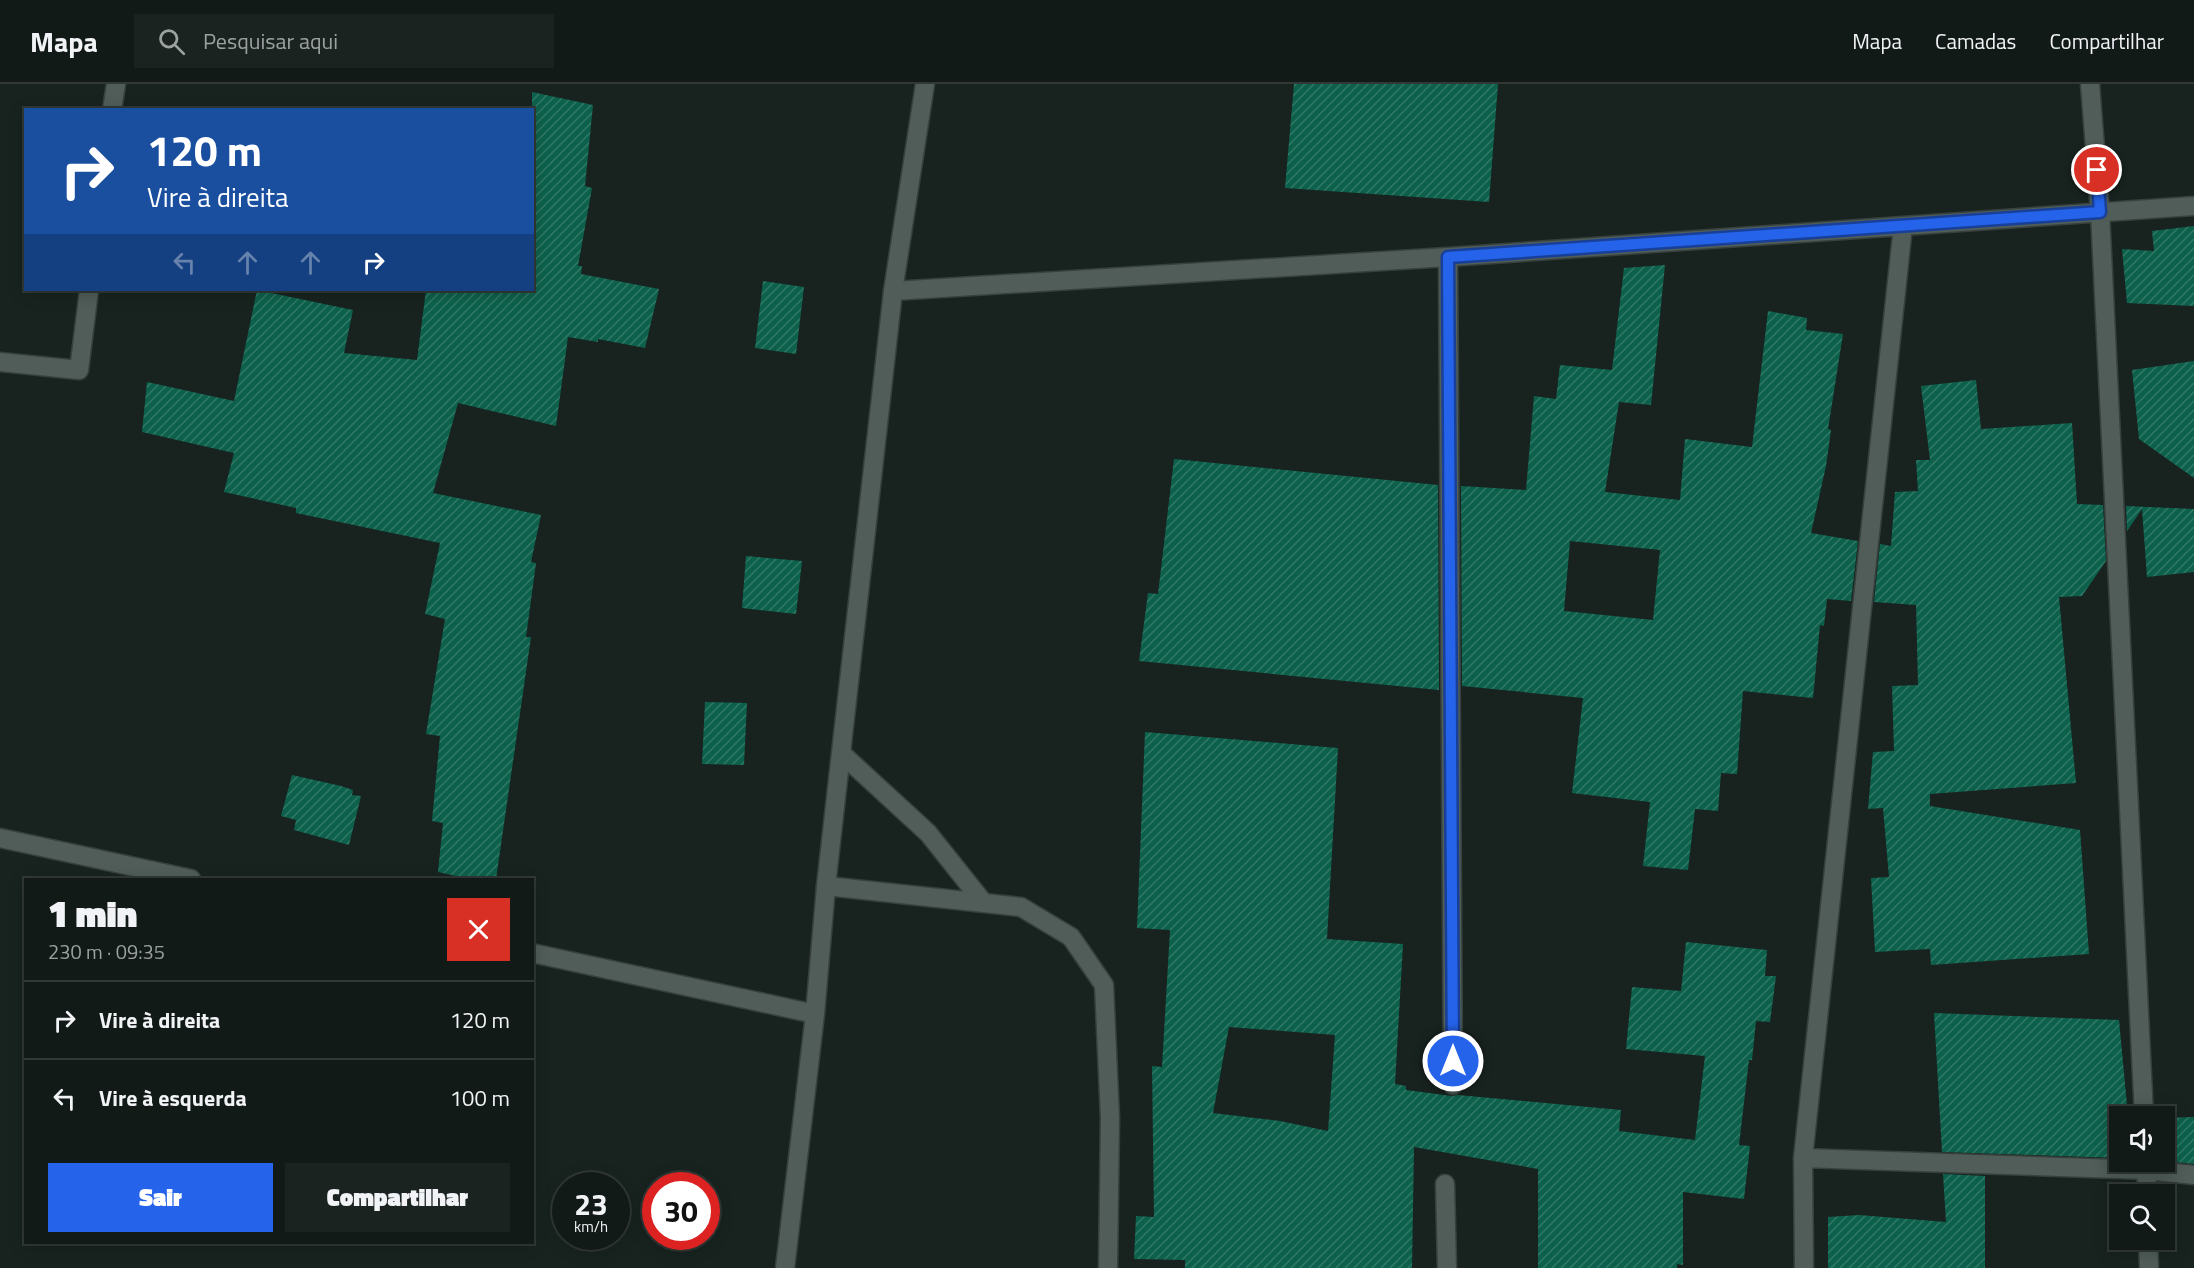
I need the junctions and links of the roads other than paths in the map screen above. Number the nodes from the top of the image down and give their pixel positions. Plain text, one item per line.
1 (116, 84) edge
2 (925, 84) edge
3 (2090, 84) edge
4 (112, 108) edge
5 (2194, 206) edge
6 (2100, 212) junction
7 (1903, 226) junction
8 (1448, 257) junction
9 (89, 291) edge
10 (893, 291) junction
11 (0, 362) edge
12 (842, 754) junction
13 (0, 838) edge
14 (186, 878) edge
15 (826, 886) junction
16 (983, 902) junction
17 (534, 953) edge
18 (814, 1014) junction
19 (1453, 1085) dead end
20 (2144, 1106) edge
21 (1803, 1158) junction
22 (2109, 1165) edge
23 (2175, 1172) edge
24 (2194, 1176) edge
25 (1445, 1184) dead end
26 (2148, 1250) edge
27 (785, 1268) edge
28 (1108, 1268) edge
29 (1447, 1268) edge
30 (1804, 1268) edge
31 (2149, 1268) edge

1 - 4 street
2 - 10 street
3 - 6 street
5 - 6 street
6 - 7 street
6 - 20 street
7 - 8 street
7 - 21 street
8 - 10 street
8 - 19 street
9 - 11 street
10 - 12 street
12 - 15 street
12 - 16 street
13 - 14 street
15 - 16 street
15 - 18 street
16 - 28 street
17 - 18 street
18 - 27 street
21 - 22 street
21 - 30 street
23 - 24 street
25 - 29 street
26 - 31 street

